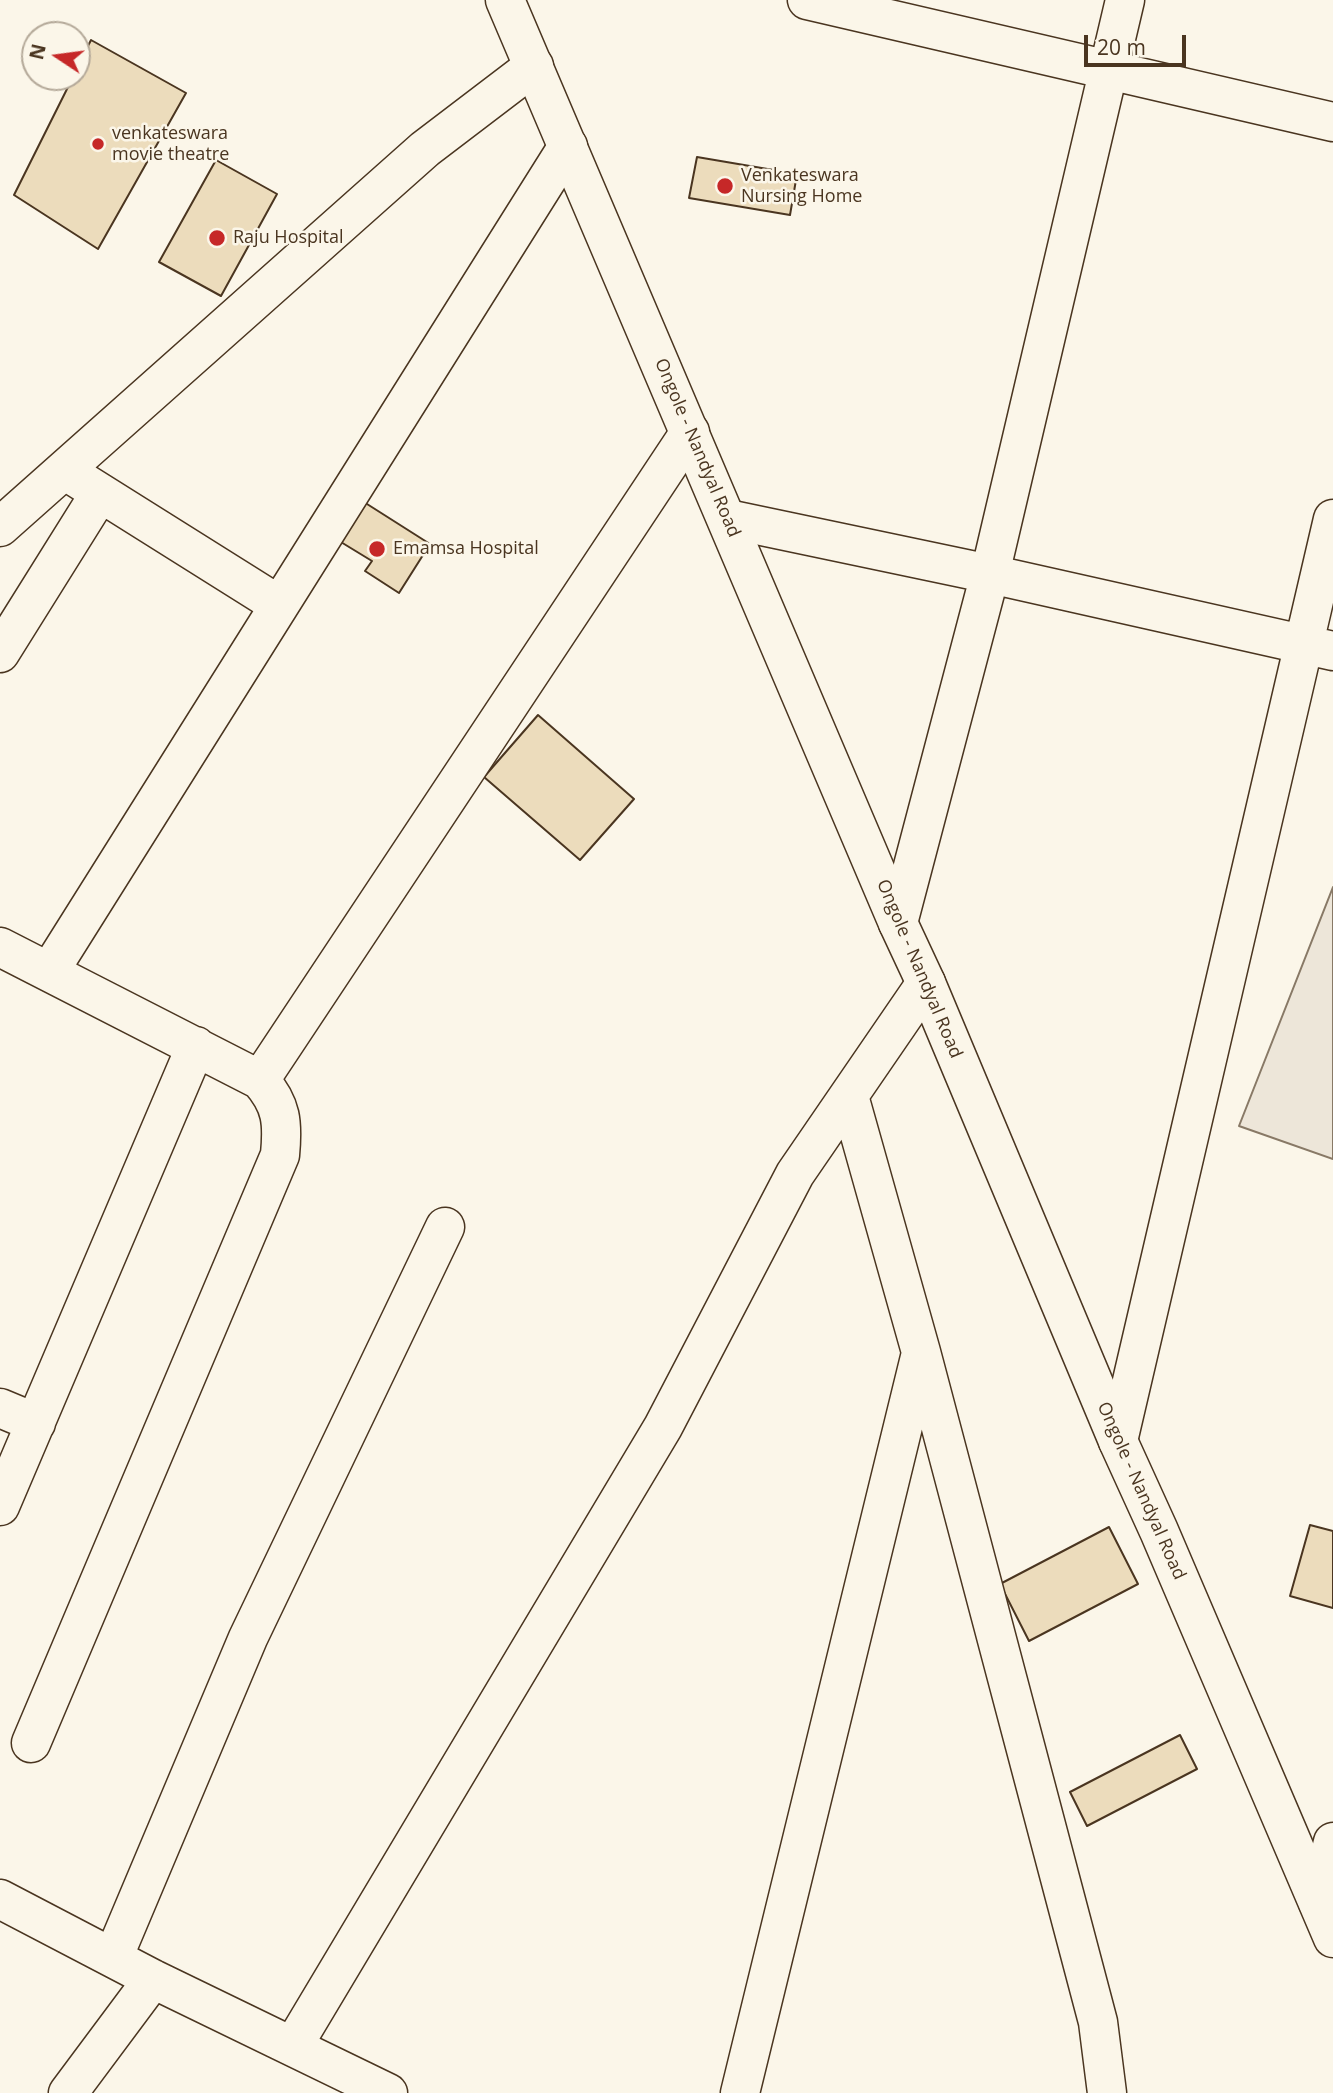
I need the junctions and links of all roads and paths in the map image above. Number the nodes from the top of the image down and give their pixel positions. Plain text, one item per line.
1 (505, 0) edge
2 (807, 0) edge
3 (1125, 0) edge
4 (534, 66) junction
5 (1108, 70) junction
6 (1333, 121) edge
7 (568, 146) junction
8 (690, 432) junction
9 (64, 470) junction
10 (100, 493) junction
11 (727, 519) junction
12 (1333, 519) edge
13 (0, 527) edge
14 (990, 574) junction
15 (279, 605) junction
16 (1318, 647) edge
17 (0, 653) edge
18 (898, 923) junction
19 (0, 947) edge
20 (49, 972) junction
21 (926, 983) junction
22 (196, 1046) junction
23 (260, 1080) junction
24 (849, 1096) junction
25 (445, 1227) dead end
26 (921, 1352) junction
27 (0, 1408) edge
28 (36, 1423) junction
29 (1118, 1441) junction
30 (0, 1506) edge
31 (31, 1743) dead end
32 (1333, 1842) edge
33 (0, 1899) edge
34 (1318, 1902) junction
35 (1333, 1938) edge
36 (113, 1958) junction
37 (153, 1979) junction
38 (293, 2046) junction
39 (68, 2093) edge
40 (388, 2093) edge
41 (740, 2093) edge
42 (1107, 2093) edge

1 - 4 street, Ongole - Nandyal Road
2 - 5 street
3 - 5 street
4 - 7 street, Ongole - Nandyal Road
4 - 9 street
5 - 6 street
5 - 14 street
7 - 8 street, Ongole - Nandyal Road
7 - 15 street
8 - 11 street, Ongole - Nandyal Road
8 - 23 street
9 - 10 street
9 - 13 street
10 - 15 street
10 - 17 street
11 - 14 street
11 - 18 street, Ongole - Nandyal Road
12 - 16 street
14 - 16 street
14 - 18 street
15 - 20 street
16 - 29 street
18 - 21 street, Ongole - Nandyal Road
19 - 20 street
20 - 22 street
21 - 24 street
21 - 29 street, Ongole - Nandyal Road
22 - 23 street
22 - 28 street
23 - 31 street
24 - 26 street
24 - 38 street
25 - 36 street
26 - 41 street
26 - 42 street
27 - 28 street
28 - 30 street
29 - 34 street, Ongole - Nandyal Road
32 - 34 street
33 - 36 street
34 - 35 street, Ongole - Nandyal Road
36 - 37 street
37 - 38 street
37 - 39 street
38 - 40 street

